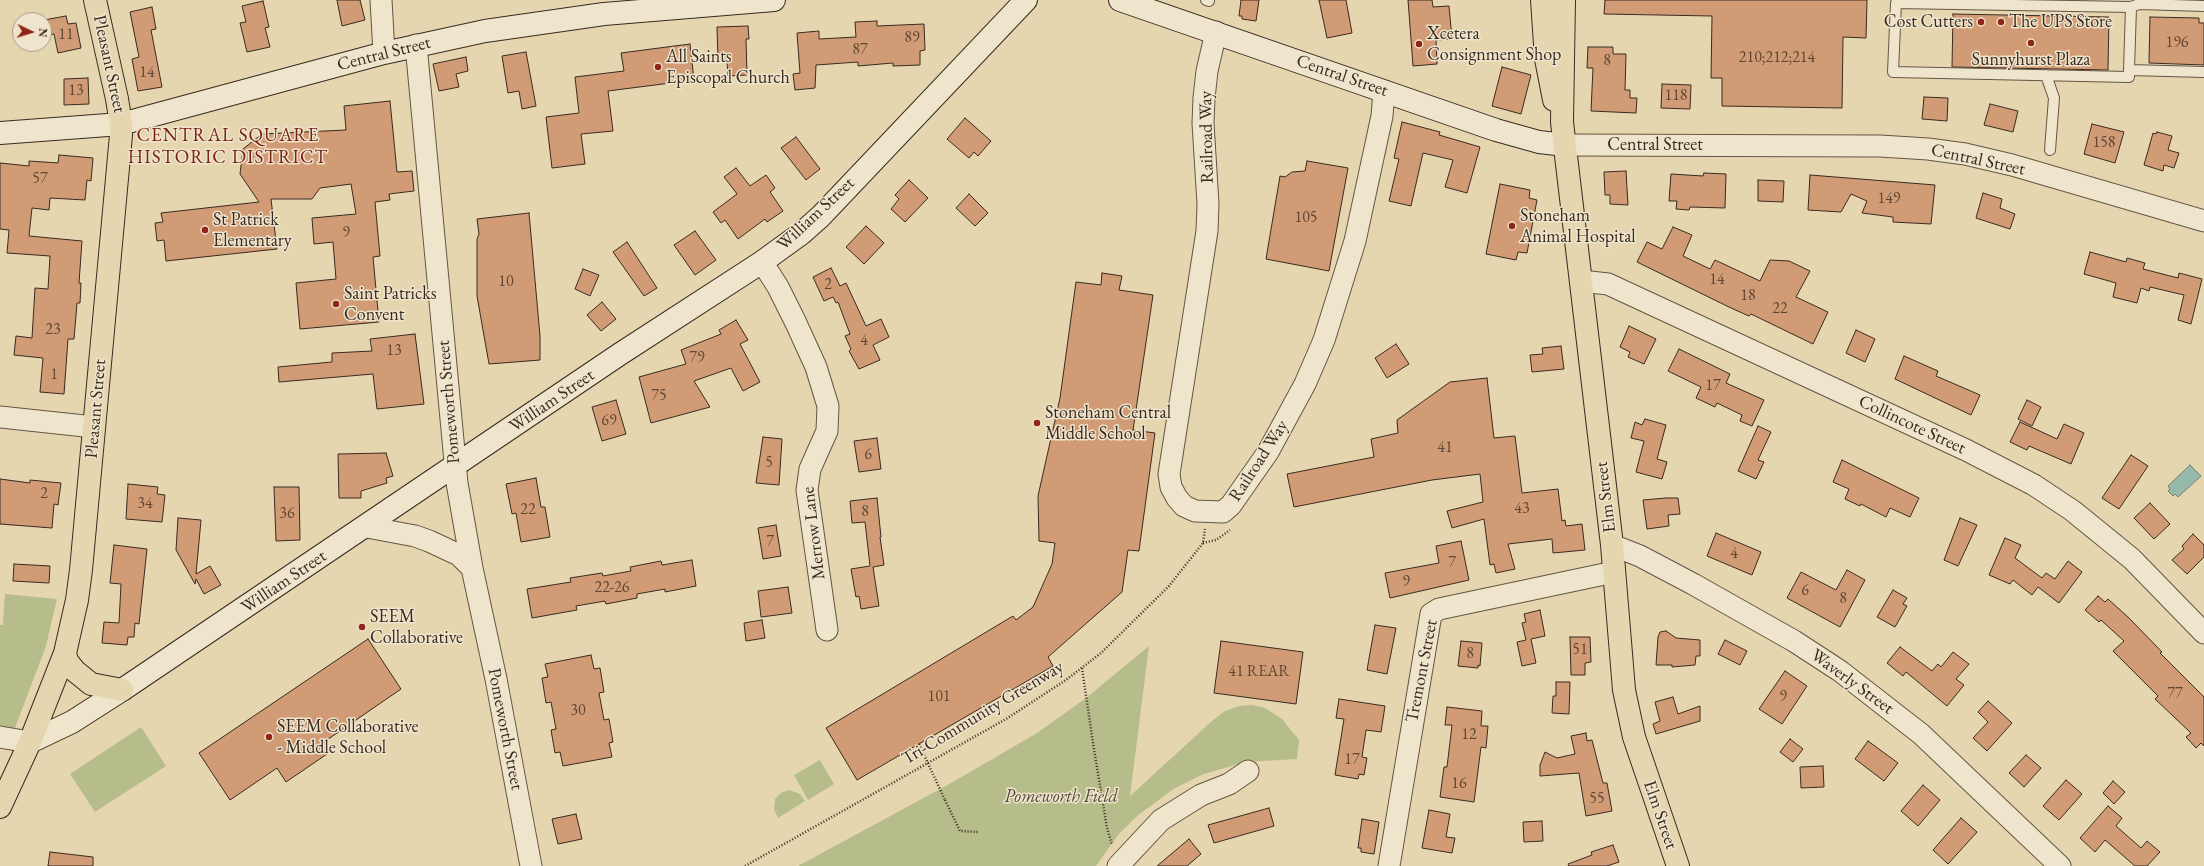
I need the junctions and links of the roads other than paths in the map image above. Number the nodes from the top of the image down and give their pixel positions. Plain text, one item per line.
1 (95, 0) edge
2 (381, 0) edge
3 (774, 0) edge
4 (1026, 0) edge
5 (1120, 0) edge
6 (1542, 0) edge
7 (1564, 0) edge
8 (1896, 2) edge
9 (2136, 4) edge
10 (2204, 6) edge
11 (1216, 32) junction
12 (416, 45) junction
13 (384, 53) junction
14 (2129, 70) junction
15 (2204, 72) edge
16 (2046, 75) junction
17 (1384, 91) junction
18 (1562, 122) junction
19 (121, 124) junction
20 (0, 133) edge
21 (1566, 145) junction
22 (2050, 150) dead end
23 (2204, 221) edge
24 (762, 262) junction
25 (1581, 281) junction
26 (0, 417) edge
27 (94, 427) junction
28 (455, 467) junction
29 (367, 526) junction
30 (1612, 545) junction
31 (472, 568) junction
32 (1614, 572) junction
33 (827, 630) dead end
34 (2204, 633) edge
35 (65, 653) junction
36 (122, 690) junction
37 (0, 737) edge
38 (30, 742) junction
39 (1248, 771) dead end
40 (0, 807) edge
41 (1120, 864) edge
42 (530, 866) edge
43 (1389, 866) edge
44 (1678, 866) edge
45 (2060, 866) edge

1 - 19 main road, Pleasant Street
2 - 13 street
3 - 12 street, Central Street
4 - 24 street, William Street
5 - 11 street, Central Street
6 - 18 main road, Elm Street
7 - 18 main road, Elm Street
8 - 9 lane
8 - 16 lane
9 - 10 lane
9 - 14 lane
11 - 17 street, Central Street
11 - 17 street, Railroad Way
12 - 13 street, Central Street
12 - 28 street, Pomeworth Street
13 - 19 street, Central Street
14 - 15 lane
14 - 16 lane
16 - 22 lane
17 - 21 street, Central Street
18 - 21 main road, Elm Street
19 - 20 street, Central Street
19 - 27 main road, Pleasant Street
21 - 23 street, Central Street
21 - 25 main road, Elm Street
24 - 28 street, William Street
24 - 33 street, Merrow Lane
25 - 30 main road, Elm Street
25 - 34 street, Collincote Street
26 - 27 street
27 - 35 main road, Pleasant Street
28 - 29 street, William Street
28 - 31 street, Pomeworth Street
29 - 31 street
29 - 36 street, William Street
30 - 32 main road, Elm Street
30 - 45 street, Waverly Street
31 - 42 street, Pomeworth Street
32 - 43 street, Tremont Street
32 - 44 main road, Elm Street
35 - 36 main road
35 - 38 main road, Pleasant Street
36 - 38 street, William Street
37 - 38 street
38 - 40 main road, Pleasant Street
39 - 41 street

